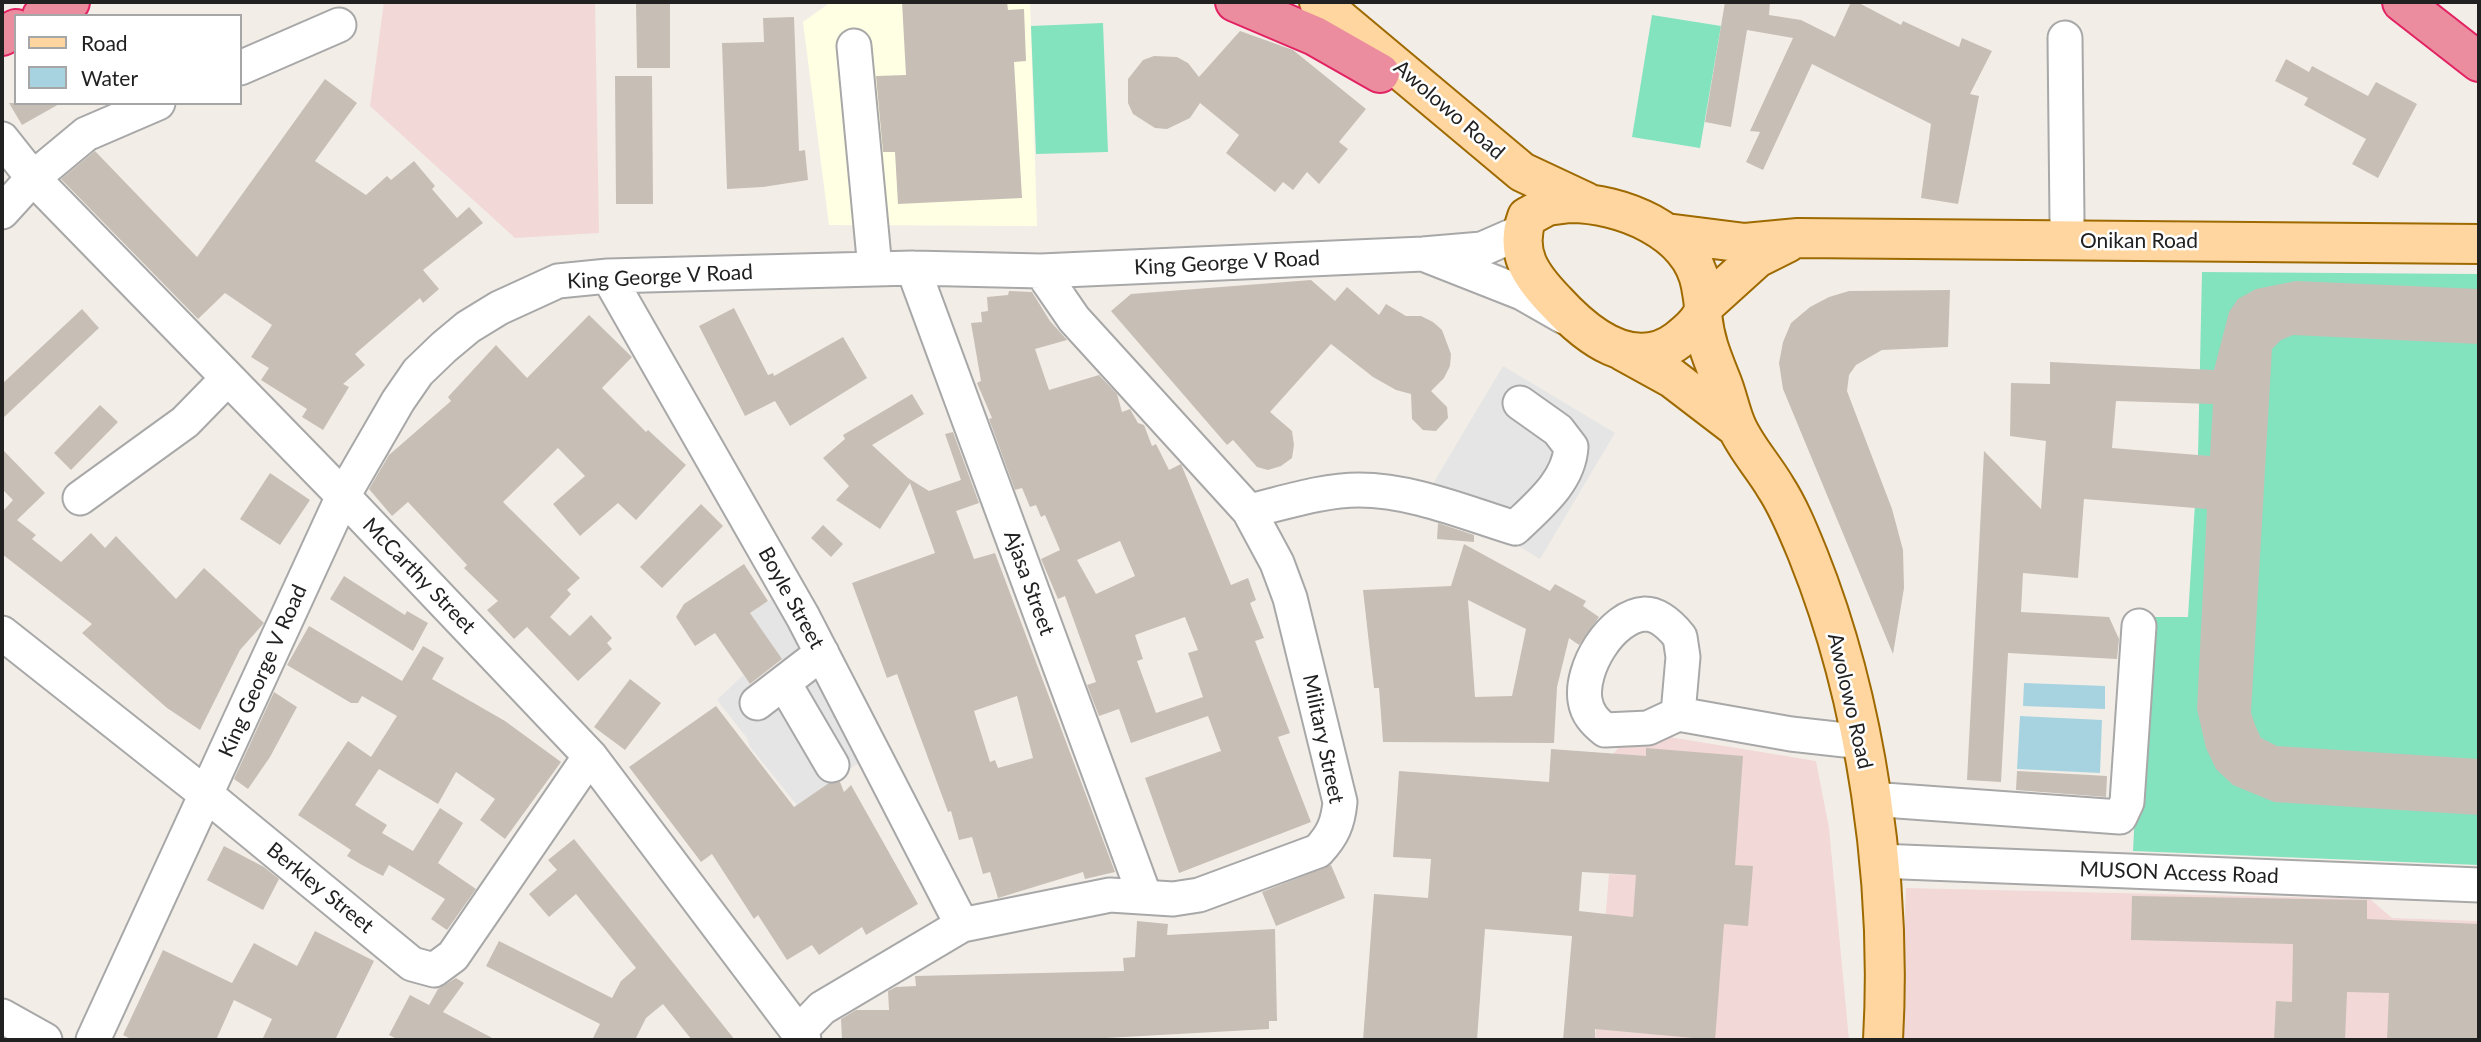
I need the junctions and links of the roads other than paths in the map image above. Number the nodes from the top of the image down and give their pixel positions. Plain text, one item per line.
1 (70, 2) edge
2 (1235, 2) edge
3 (1279, 2) edge
4 (1319, 2) edge
5 (2402, 2) edge
6 (46, 14) edge
7 (339, 25) dead end
8 (2065, 38) dead end
9 (854, 46) dead end
10 (2479, 62) edge
11 (242, 67) edge
12 (1380, 73) junction
13 (153, 105) edge
14 (2, 139) edge
15 (33, 178) junction
16 (1588, 203) junction
17 (2, 212) edge
18 (2067, 220) dead end
19 (1524, 225) junction
20 (1666, 233) junction
21 (1798, 238) junction
22 (2479, 244) edge
23 (1423, 254) junction
24 (913, 268) junction
25 (875, 269) junction
26 (1041, 271) junction
27 (608, 276) junction
28 (1703, 310) junction
29 (1574, 322) junction
30 (1623, 351) junction
31 (227, 379) junction
32 (1520, 402) dead end
33 (1736, 427) junction
34 (343, 496) junction
35 (80, 498) dead end
36 (1248, 511) junction
37 (2138, 625) dead end
38 (2, 633) edge
39 (821, 653) junction
40 (784, 683) junction
41 (757, 704) dead end
42 (1678, 714) dead end
43 (1863, 742) junction
44 (590, 756) junction
45 (832, 765) dead end
46 (208, 796) junction
47 (1870, 799) junction
48 (1878, 861) junction
49 (2479, 885) edge
50 (1145, 897) junction
51 (962, 925) junction
52 (2, 1016) edge
53 (801, 1036) edge
54 (38, 1039) edge
55 (93, 1040) edge
56 (1883, 1040) edge

1 - 6 highway
2 - 12 highway
3 - 12 main road, Awolowo Road
4 - 16 main road, Awolowo Road
5 - 10 highway
7 - 11 street
8 - 18 street
9 - 25 street
12 - 19 main road, Awolowo Road
13 - 15 street
14 - 15 street, McCarthy Street
15 - 17 street
15 - 31 street, McCarthy Street
16 - 19 main road
16 - 20 main road
19 - 23 street, King George V Road
19 - 29 main road
20 - 21 main road, Onikan Road
20 - 28 main road
21 - 22 main road, Onikan Road
21 - 28 main road
23 - 26 street, King George V Road
23 - 29 street
24 - 25 street, King George V Road
24 - 26 street, King George V Road
24 - 50 street, Ajasa Street
25 - 27 street, King George V Road
26 - 36 street, Military Street
27 - 34 street, King George V Road
27 - 39 street, Boyle Street
28 - 30 main road
28 - 33 main road
29 - 30 main road
30 - 33 main road
31 - 34 street, McCarthy Street
31 - 35 street
32 - 36 street
33 - 43 main road, Awolowo Road
34 - 44 street, McCarthy Street
34 - 46 street, King George V Road
36 - 50 street, Military Street
37 - 47 street
38 - 46 street, Berkley Street
39 - 40 street
39 - 51 street, Boyle Street
40 - 41 street
40 - 45 street
42 - 43 street
43 - 47 main road, Awolowo Road
44 - 46 street, Berkley Street
44 - 53 street, McCarthy Street
46 - 55 street, King George V Road
47 - 48 main road, Awolowo Road
48 - 49 street, MUSON Access Road
48 - 56 main road, Awolowo Road
50 - 51 street, Military Street
51 - 53 street, Military Street
52 - 54 street

